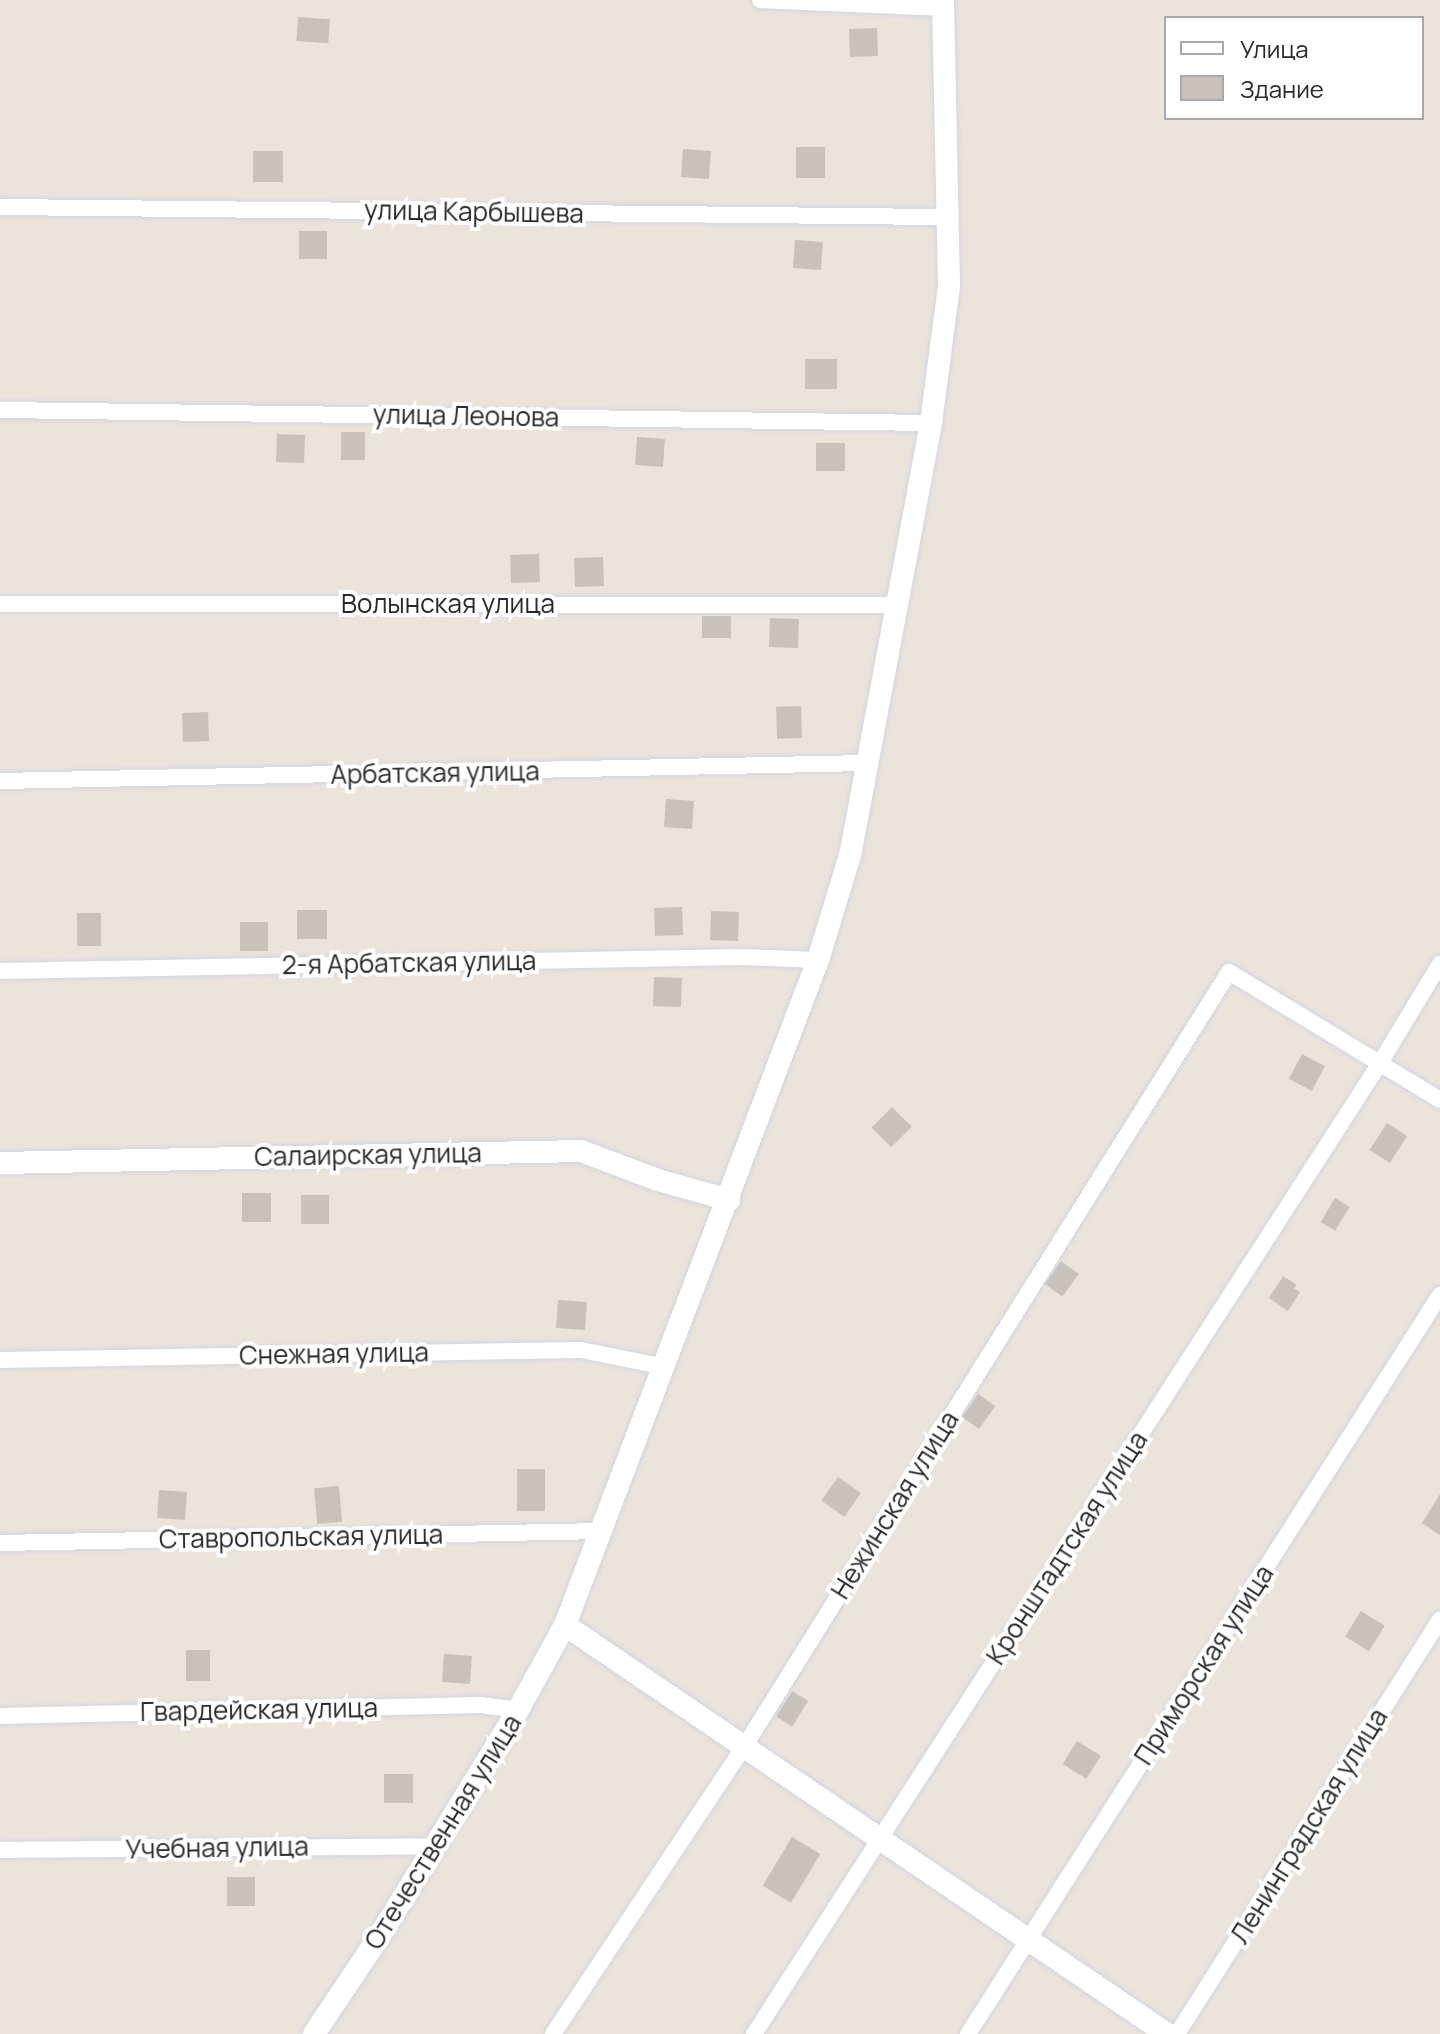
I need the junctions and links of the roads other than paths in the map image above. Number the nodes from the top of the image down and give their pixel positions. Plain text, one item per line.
1 (760, 0) edge
2 (943, 4) edge
3 (0, 207) edge
4 (947, 217) junction
5 (0, 410) edge
6 (931, 423) junction
7 (0, 604) edge
8 (897, 605) junction
9 (870, 763) junction
10 (0, 781) edge
11 (818, 960) junction
12 (1440, 964) edge
13 (0, 971) edge
14 (1380, 1063) junction
15 (1440, 1100) edge
16 (0, 1163) edge
17 (729, 1200) junction
18 (1440, 1295) edge
19 (0, 1360) edge
20 (666, 1367) junction
21 (602, 1531) junction
22 (0, 1543) edge
23 (1440, 1619) edge
24 (565, 1625) junction
25 (518, 1710) junction
26 (0, 1716) edge
27 (744, 1747) junction
28 (880, 1837) junction
29 (434, 1846) junction
30 (0, 1850) edge
31 (1029, 1938) junction
32 (314, 2034) edge
33 (553, 2034) edge
34 (754, 2034) edge
35 (968, 2034) edge
36 (1167, 2034) edge
37 (1177, 2034) edge

1 - 2 street
2 - 4 main road, Отечественная улица
3 - 4 street, улица Карбышева
4 - 6 main road, Отечественная улица
5 - 6 street, улица Леонова
6 - 8 main road, Отечественная улица
7 - 8 street, Волынская улица
8 - 9 main road, Отечественная улица
9 - 10 street, Арбатская улица
9 - 11 main road, Отечественная улица
11 - 13 street, 2-я Арбатская улица
11 - 17 main road, Отечественная улица
12 - 14 street, Кронштадтская улица
14 - 15 street
14 - 27 street, Нежинская улица
14 - 28 street, Кронштадтская улица
16 - 17 main road, Салаирская улица
17 - 20 main road, Отечественная улица
18 - 31 street, Приморская улица
19 - 20 street, Снежная улица
20 - 21 main road, Отечественная улица
21 - 22 street, Ставропольская улица
21 - 24 main road, Отечественная улица
23 - 37 street, Ленинградская улица
24 - 25 main road, Отечественная улица
24 - 27 main road
25 - 26 street, Гвардейская улица
25 - 29 main road, Отечественная улица
27 - 28 main road
27 - 33 street, Нежинская улица
28 - 31 main road
28 - 34 street, Кронштадтская улица
29 - 30 street, Учебная улица
29 - 32 main road, Отечественная улица
31 - 35 street, Приморская улица
31 - 36 main road

